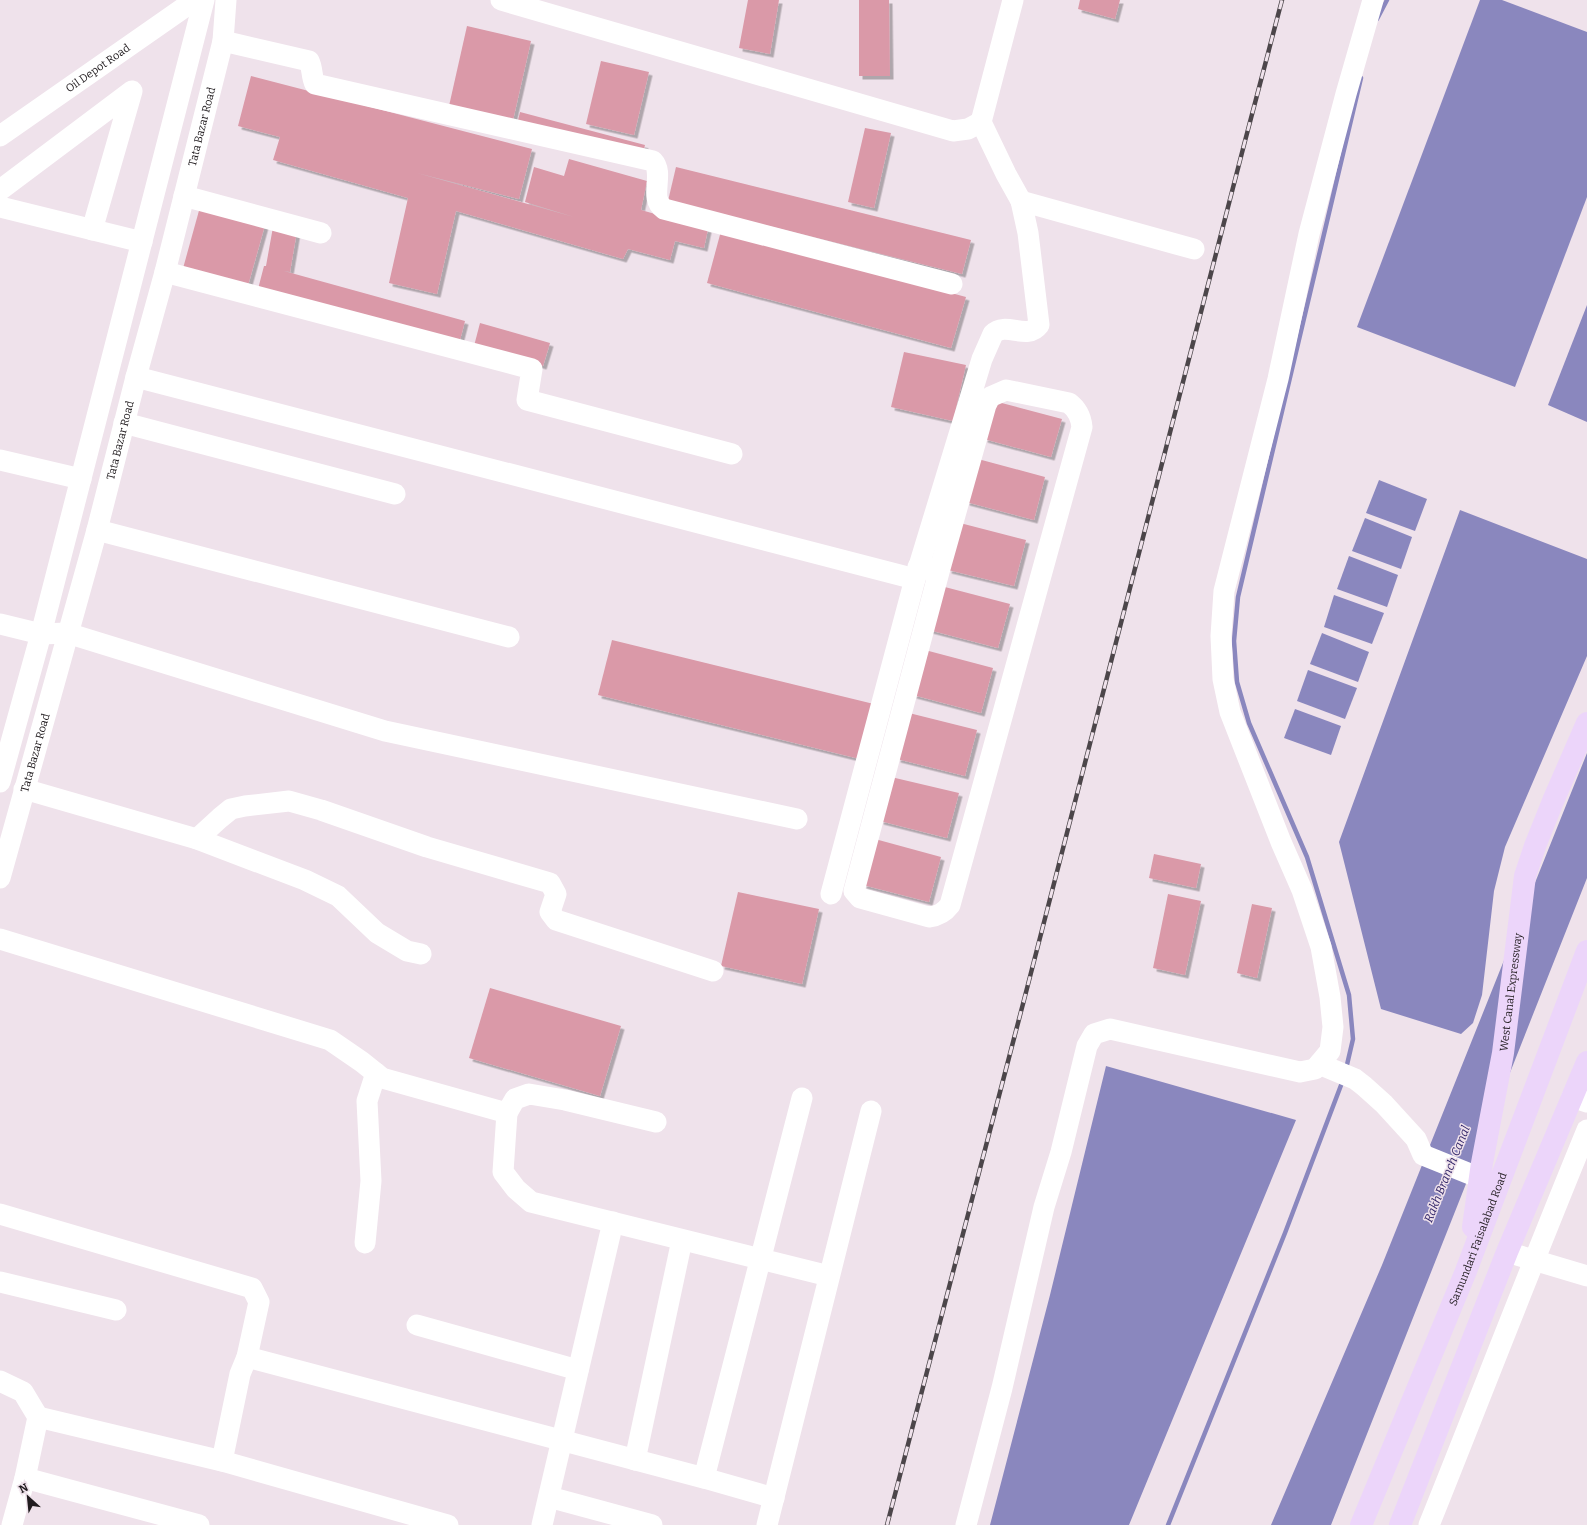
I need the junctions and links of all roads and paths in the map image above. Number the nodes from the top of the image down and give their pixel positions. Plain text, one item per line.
1 (195, 0) edge
2 (204, 0) edge
3 (226, 0) edge
4 (501, 0) edge
5 (1013, 0) edge
6 (1374, 0) edge
7 (223, 42) junction
8 (981, 122) junction
9 (0, 136) edge
10 (0, 190) edge
11 (184, 196) junction
12 (1020, 201) junction
13 (0, 208) edge
14 (92, 230) junction
15 (320, 233) dead end
16 (142, 242) junction
17 (1194, 248) dead end
18 (165, 272) junction
19 (952, 284) dead end
20 (136, 376) junction
21 (124, 423) junction
22 (732, 454) dead end
23 (0, 460) edge
24 (81, 479) junction
25 (395, 494) dead end
26 (96, 530) junction
27 (939, 572) junction
28 (917, 573) junction
29 (0, 624) edge
30 (67, 633) junction
31 (41, 634) junction
32 (509, 637) dead end
33 (1587, 723) edge
34 (0, 782) edge
35 (24, 789) junction
36 (797, 819) dead end
37 (197, 839) junction
38 (0, 878) edge
39 (831, 894) dead end
40 (0, 939) edge
41 (1587, 951) edge
42 (421, 954) dead end
43 (713, 971) dead end
44 (1587, 1062) edge
45 (1325, 1067) junction
46 (376, 1073) junction
47 (802, 1098) dead end
48 (1580, 1100) edge
49 (871, 1111) dead end
50 (507, 1113) junction
51 (656, 1122) dead end
52 (1587, 1130) edge
53 (1478, 1172) junction
54 (0, 1214) edge
55 (613, 1222) junction
56 (682, 1240) junction
57 (365, 1243) dead end
58 (1506, 1252) junction
59 (761, 1258) junction
60 (1534, 1260) junction
61 (1466, 1270) junction
62 (829, 1276) junction
63 (1587, 1276) edge
64 (0, 1282) edge
65 (1492, 1290) junction
66 (1519, 1299) junction
67 (116, 1310) dead end
68 (417, 1325) dead end
69 (247, 1357) junction
70 (578, 1370) junction
71 (0, 1381) edge
72 (38, 1417) junction
73 (562, 1440) junction
74 (635, 1460) junction
75 (222, 1461) junction
76 (25, 1478) junction
77 (704, 1478) junction
78 (548, 1497) junction
79 (774, 1498) junction
80 (12, 1525) edge
81 (199, 1525) edge
82 (448, 1525) edge
83 (542, 1525) edge
84 (652, 1525) edge
85 (767, 1525) edge
86 (966, 1525) edge
87 (1361, 1525) edge
88 (1400, 1525) edge
89 (1429, 1525) edge

1 - 9 street, Oil Depot Road
2 - 16 street
3 - 7 street, Tata Bazar Road
4 - 8 street
5 - 8 street
6 - 45 street
7 - 11 street, Tata Bazar Road
7 - 19 street
8 - 12 street
10 - 14 street
11 - 15 street
11 - 18 street, Tata Bazar Road
12 - 17 street
12 - 28 street
13 - 14 street
14 - 16 street
16 - 24 street
18 - 20 street, Tata Bazar Road
18 - 22 street
20 - 21 street, Tata Bazar Road
20 - 28 street
21 - 25 street
21 - 26 street, Tata Bazar Road
23 - 24 street
24 - 31 street
26 - 30 street, Tata Bazar Road
26 - 32 street
27 - 27 street
27 - 28 street
28 - 39 street
29 - 31 street
30 - 31 street
30 - 35 street, Tata Bazar Road
30 - 36 street
31 - 34 street
33 - 53 main road, West Canal Expressway
35 - 37 street
35 - 38 street, Tata Bazar Road
37 - 42 street
37 - 43 street
40 - 46 street
41 - 61 main road, Samundari Faisalabad Road
44 - 48 main road
45 - 53 street
45 - 86 street
46 - 50 street
46 - 57 street
47 - 59 street
48 - 58 main road
49 - 62 street
50 - 51 street
50 - 55 street
52 - 60 street
53 - 61 main road, West Canal Expressway
54 - 69 street
55 - 56 street
55 - 70 street
56 - 59 street
56 - 74 street
58 - 60 street
58 - 65 main road
59 - 62 street
59 - 77 street
60 - 63 street
60 - 66 street
61 - 87 main road, Samundari Faisalabad Road
62 - 79 street
64 - 67 street
65 - 66 street
65 - 88 main road
66 - 89 street
68 - 70 street
69 - 73 street
69 - 75 street
70 - 73 street
71 - 72 street
72 - 75 street
72 - 76 street
73 - 74 street
73 - 78 street
74 - 77 street
75 - 82 street
76 - 80 street
76 - 81 street
77 - 79 street
78 - 83 street
78 - 84 street
79 - 85 street

